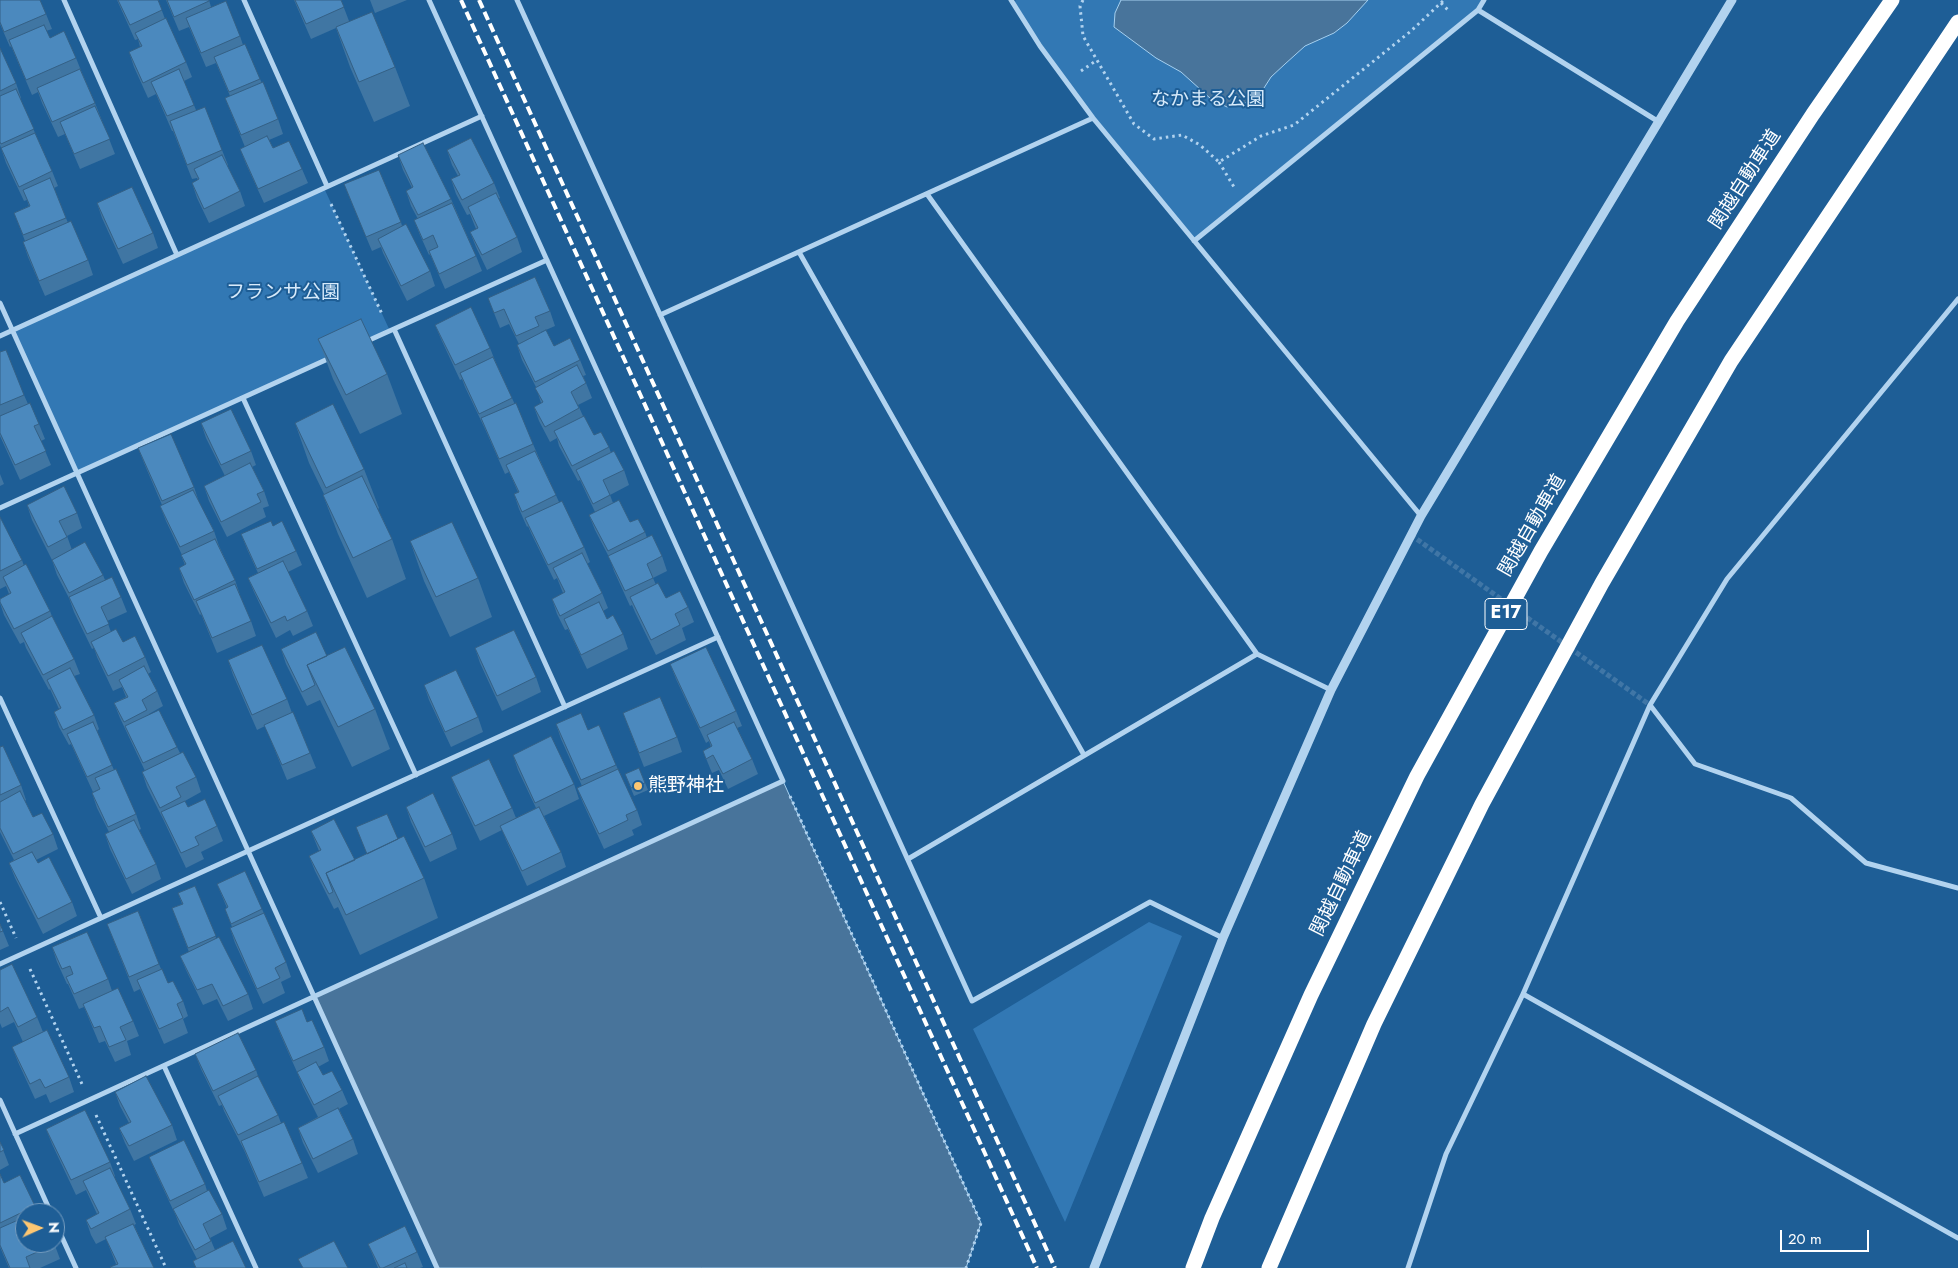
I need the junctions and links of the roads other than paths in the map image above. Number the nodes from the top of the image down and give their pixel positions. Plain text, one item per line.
1 (64, 0) edge
2 (244, 0) edge
3 (429, 0) edge
4 (517, 0) edge
5 (1484, 0) edge
6 (1732, 0) edge
7 (1892, 0) edge
8 (1013, 1) edge
9 (1478, 10) junction
10 (1958, 22) edge
11 (482, 116) junction
12 (1093, 118) junction
13 (1659, 122) junction
14 (326, 187) junction
15 (927, 194) junction
16 (1194, 241) junction
17 (799, 252) junction
18 (177, 255) junction
19 (547, 260) junction
20 (1958, 299) edge
21 (0, 303) edge
22 (660, 315) junction
23 (12, 330) junction
24 (392, 330) junction
25 (0, 336) edge
26 (356, 347) edge
27 (338, 355) edge
28 (243, 398) junction
29 (77, 473) junction
30 (0, 508) edge
31 (1421, 516) junction
32 (718, 637) junction
33 (1257, 654) junction
34 (1331, 690) junction
35 (0, 698) edge
36 (1650, 705) junction
37 (565, 707) junction
38 (1084, 755) junction
39 (416, 774) junction
40 (248, 851) junction
41 (908, 858) junction
42 (1958, 888) edge
43 (102, 918) junction
44 (1223, 938) junction
45 (0, 964) edge
46 (1523, 994) junction
47 (314, 996) junction
48 (164, 1066) junction
49 (0, 1100) edge
50 (15, 1134) junction
51 (46, 1203) edge
52 (1958, 1238) edge
53 (65, 1244) edge
54 (1096, 1265) edge
55 (76, 1268) edge
56 (256, 1268) edge
57 (437, 1268) edge
58 (1192, 1268) edge
59 (1269, 1268) edge
60 (1408, 1268) edge

1 - 18 street
2 - 14 street
3 - 11 street
4 - 22 street
5 - 9 street
6 - 13 street
7 - 58 highway, 関越自動車道 / E17
8 - 12 street
9 - 13 street
9 - 16 street
10 - 59 highway
11 - 14 street
11 - 19 street
12 - 15 street
12 - 16 street
13 - 31 street
14 - 18 street
15 - 17 street
15 - 33 street
16 - 31 street
17 - 22 street
17 - 38 street
18 - 23 street
19 - 24 street
19 - 32 street
20 - 36 street
21 - 23 street
22 - 41 street
23 - 25 street
23 - 29 street
24 - 26 street
24 - 37 street
27 - 28 street
28 - 29 street
28 - 39 street
29 - 30 street
29 - 40 street
31 - 34 street
32 - 37 street
32 - 47 street
33 - 34 street
33 - 38 street
34 - 44 street
35 - 43 street
36 - 42 street
36 - 46 street
37 - 39 street
38 - 41 street
39 - 40 street
40 - 43 street
40 - 47 street
41 - 44 street
43 - 45 street
44 - 54 street
46 - 52 street
46 - 60 street
47 - 48 street
47 - 57 street
48 - 50 street
48 - 56 street
49 - 50 street
50 - 51 street
53 - 55 street

